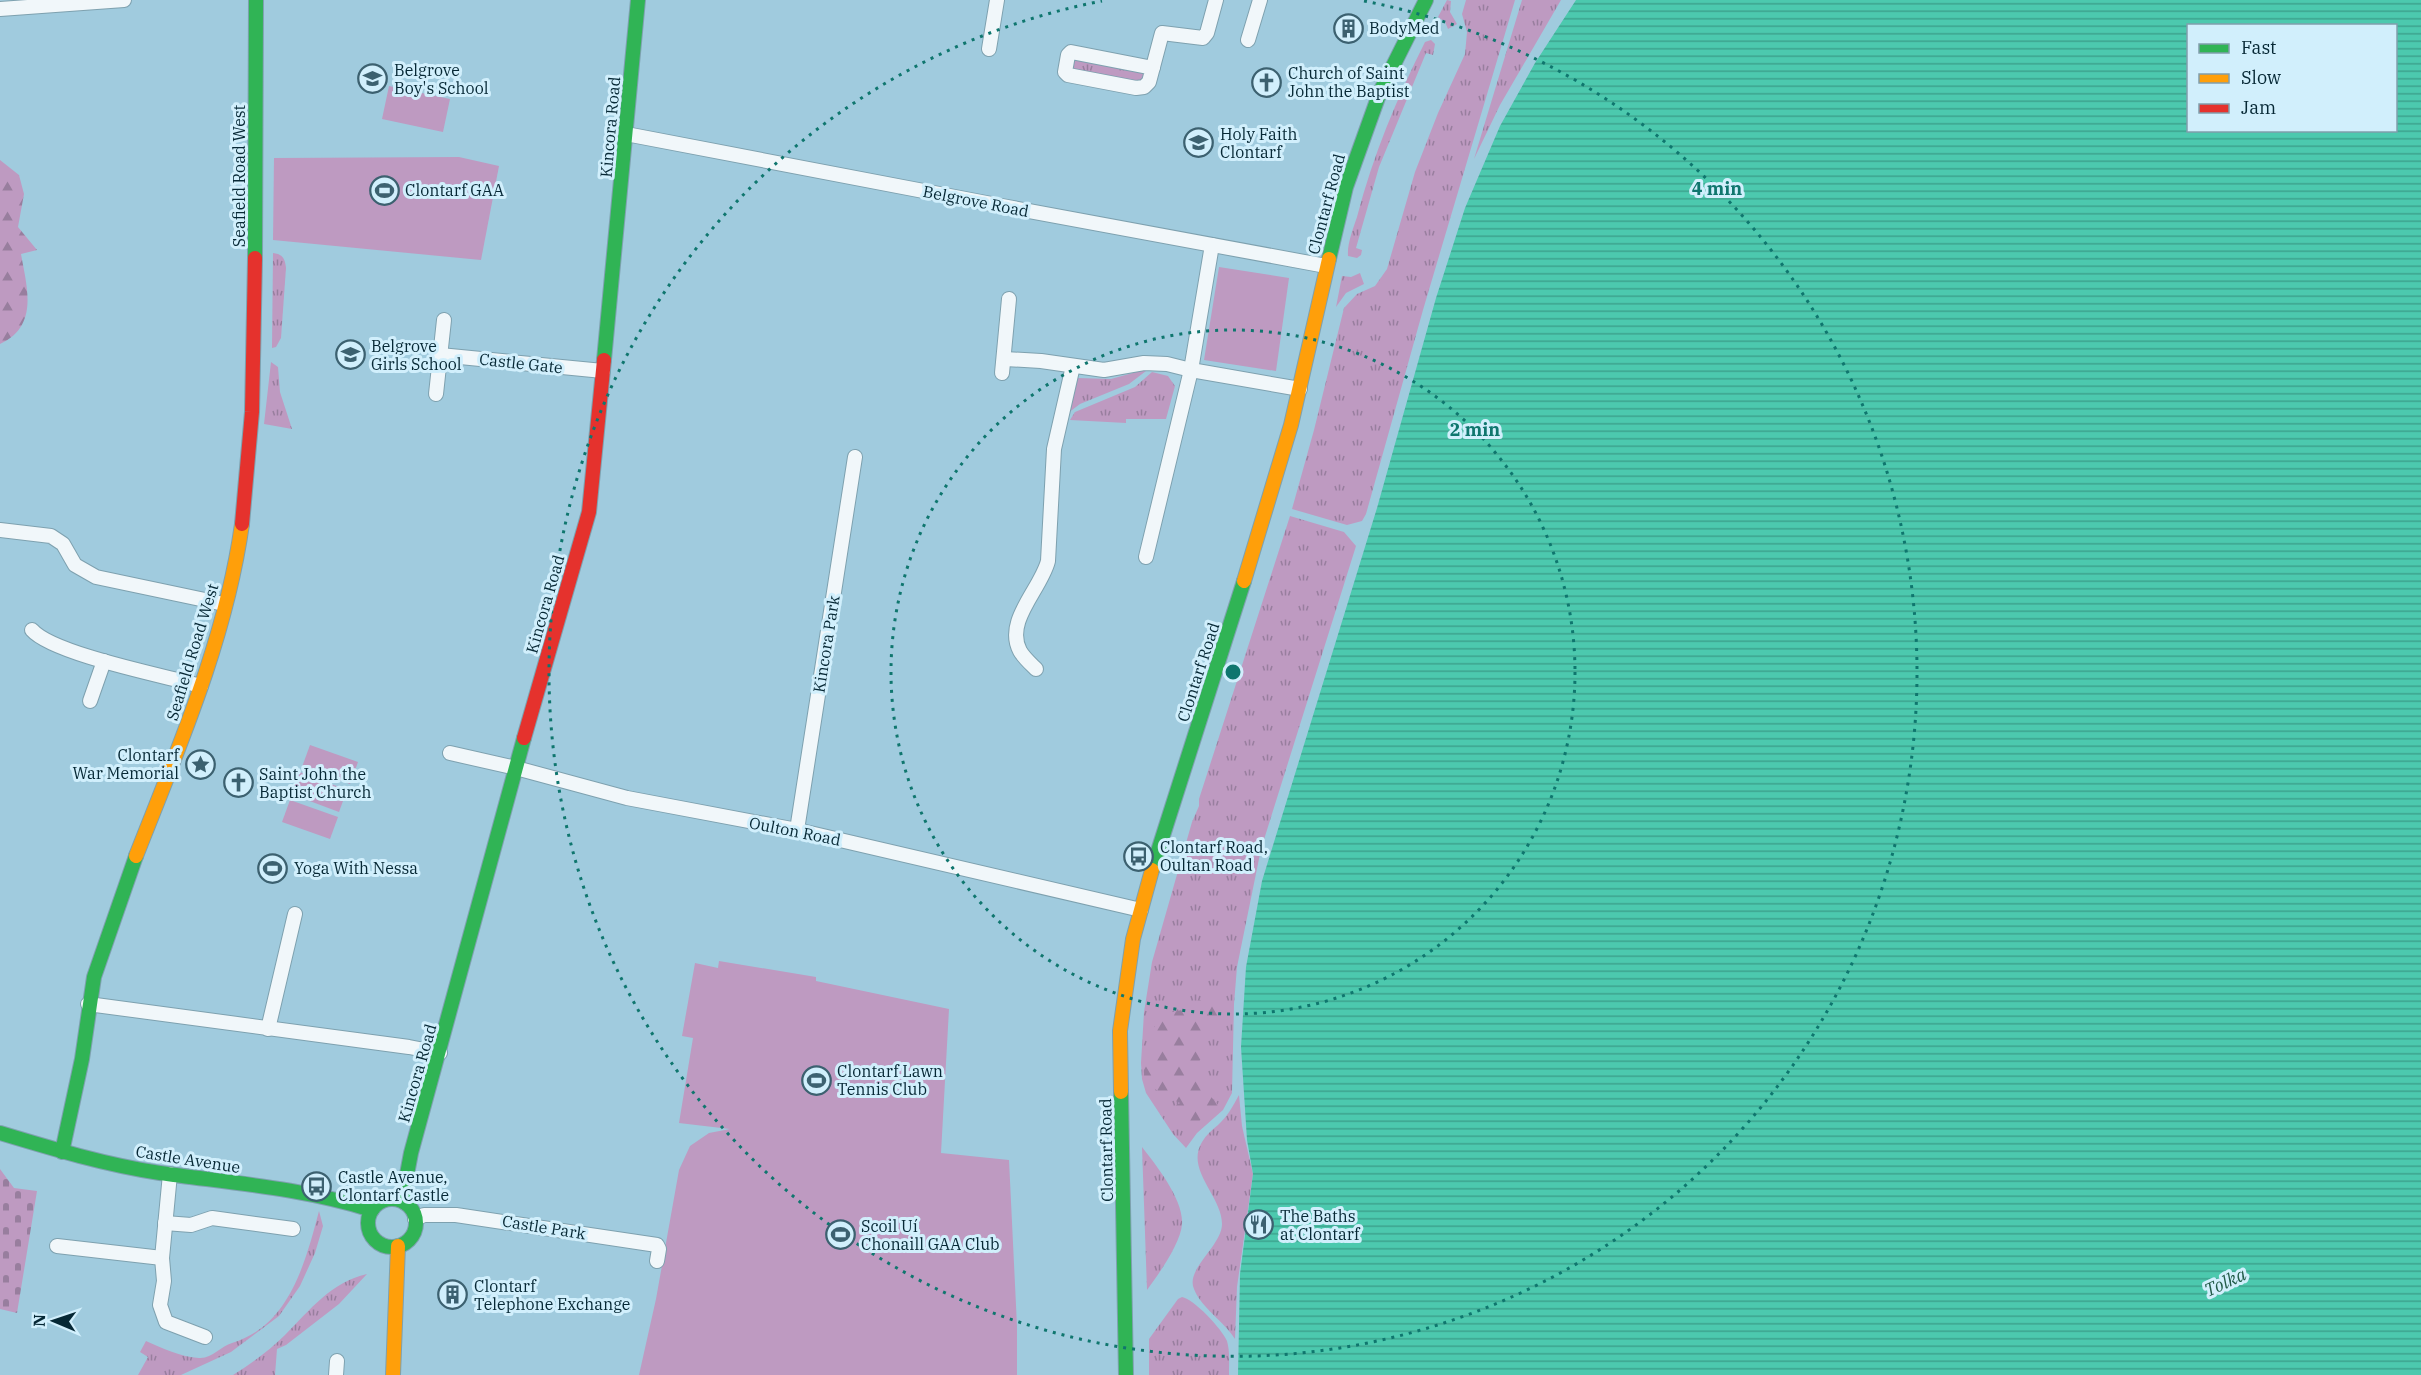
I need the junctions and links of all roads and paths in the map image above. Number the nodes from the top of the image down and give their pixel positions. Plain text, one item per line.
1 (124, 0) edge
2 (256, 0) edge
3 (638, 0) edge
4 (997, 0) edge
5 (1216, 0) edge
6 (1260, 0) edge
7 (1426, 0) edge
8 (0, 9) edge
9 (1248, 40) dead end
10 (989, 49) dead end
11 (1153, 68) junction
12 (626, 134) junction
13 (1212, 245) junction
14 (1326, 266) junction
15 (1009, 299) dead end
16 (444, 320) dead end
17 (440, 355) junction
18 (1073, 366) junction
19 (1191, 370) junction
20 (603, 371) junction
21 (1300, 389) junction
22 (436, 394) dead end
23 (855, 457) dead end
24 (0, 530) edge
25 (1146, 557) dead end
26 (224, 603) junction
27 (32, 630) dead end
28 (104, 661) junction
29 (1036, 669) dead end
30 (201, 686) junction
31 (90, 701) dead end
32 (450, 753) dead end
33 (516, 768) junction
34 (797, 830) junction
35 (1141, 910) junction
36 (295, 914) dead end
37 (88, 1004) junction
38 (268, 1029) junction
39 (440, 1053) junction
40 (0, 1133) edge
41 (62, 1152) junction
42 (170, 1174) junction
43 (405, 1203) junction
44 (372, 1210) junction
45 (415, 1219) junction
46 (165, 1223) junction
47 (293, 1229) dead end
48 (57, 1246) dead end
49 (398, 1246) junction
50 (162, 1258) junction
51 (657, 1261) dead end
52 (205, 1337) dead end
53 (337, 1361) dead end
54 (336, 1375) edge
55 (393, 1375) edge
56 (1126, 1375) edge

1 - 8 street
2 - 26 street, Seafield Road West
3 - 12 street, Kincora Road
4 - 10 street
5 - 11 street
6 - 9 street
7 - 14 street, Clontarf Road
11 - 11 street
12 - 13 street, Belgrove Road
12 - 20 street, Kincora Road
13 - 14 street, Belgrove Road
13 - 19 street
14 - 21 street, Clontarf Road
15 - 18 street
16 - 17 street
17 - 20 street, Castle Gate
17 - 22 street
18 - 19 street
18 - 29 street
19 - 21 street
19 - 25 street
20 - 33 street, Kincora Road
21 - 35 street, Clontarf Road
23 - 34 street, Kincora Park
24 - 26 street
26 - 30 street, Seafield Road West
27 - 28 street
28 - 30 street
28 - 31 street
30 - 37 street, Seafield Road West
32 - 33 street, Oulton Road
33 - 34 street, Oulton Road
33 - 39 street, Kincora Road
34 - 35 street, Oulton Road
35 - 56 street, Clontarf Road
36 - 38 street
37 - 38 street
37 - 41 street, Seafield Road West
38 - 39 street
39 - 43 street, Kincora Road
40 - 41 street, Castle Avenue
41 - 42 street, Castle Avenue
42 - 44 street, Castle Avenue
42 - 46 street
43 - 44 street
43 - 45 street
44 - 49 street
45 - 49 street
45 - 51 street, Castle Park
46 - 47 street
46 - 50 street
48 - 50 street
49 - 55 street
50 - 52 street
53 - 54 street

